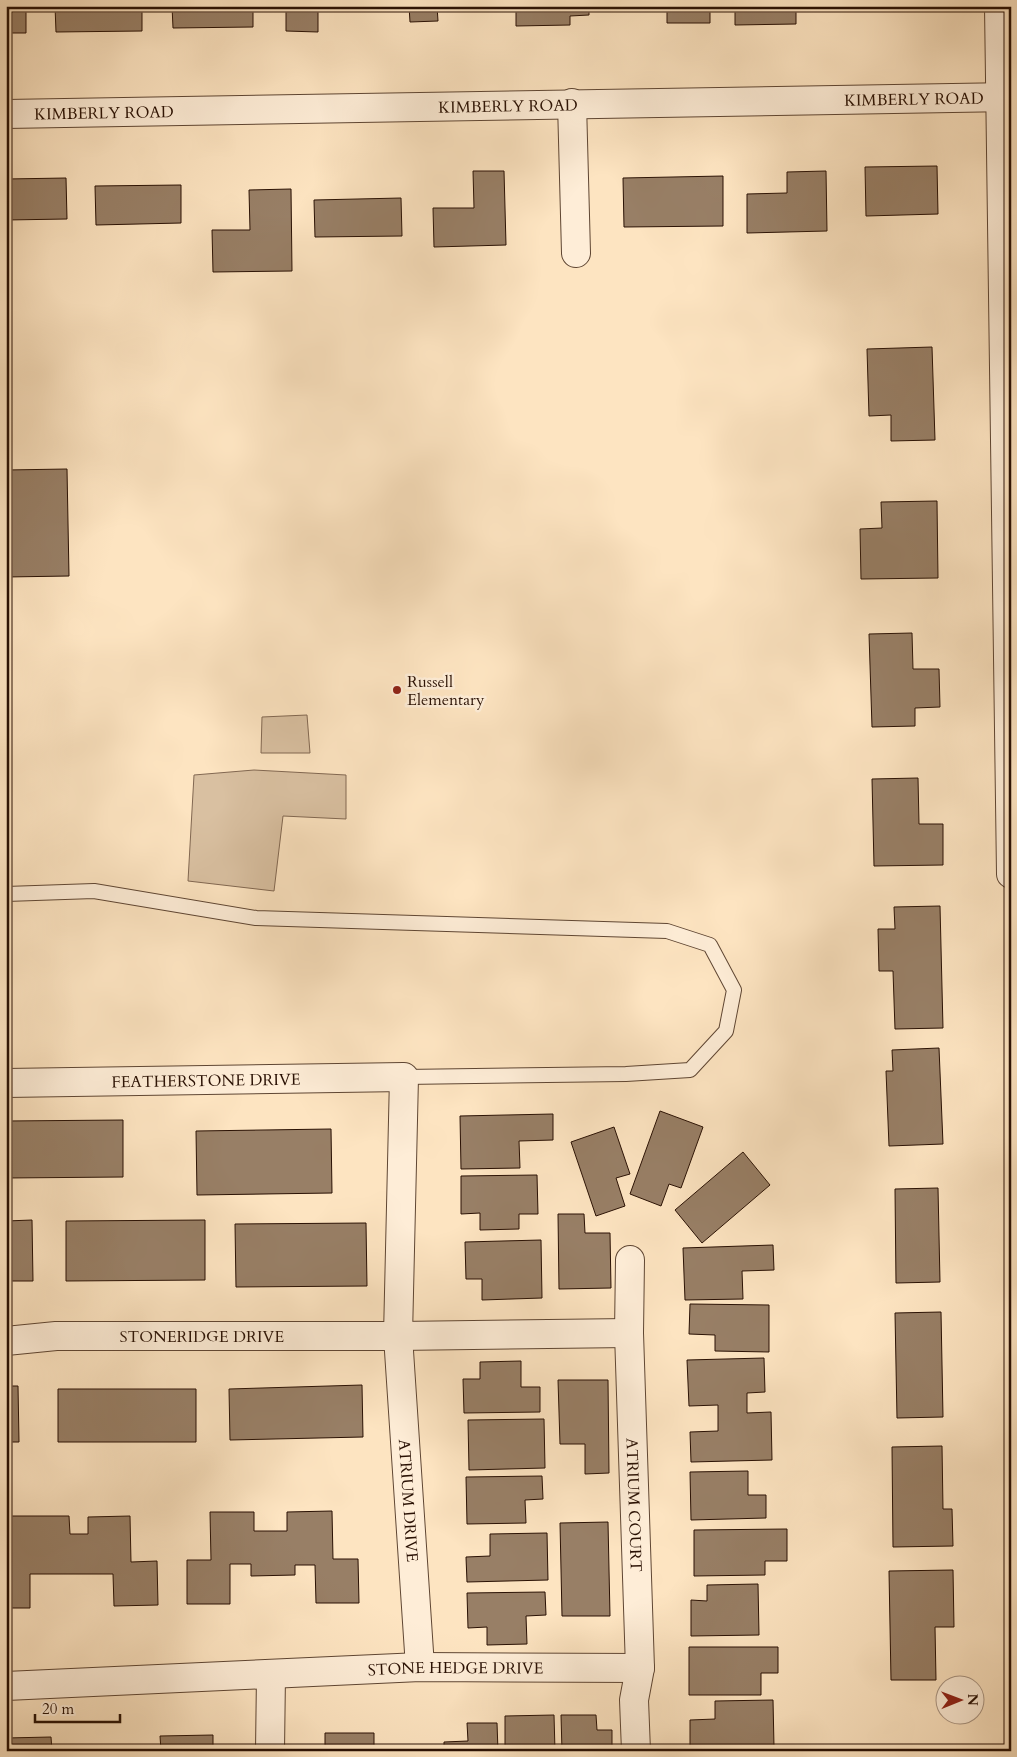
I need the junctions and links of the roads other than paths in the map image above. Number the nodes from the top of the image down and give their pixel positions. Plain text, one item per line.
1 (999, 6) edge
2 (1006, 97) edge
3 (572, 103) junction
4 (6, 114) edge
5 (576, 253) dead end
6 (1008, 492) edge
7 (1011, 874) edge
8 (6, 894) edge
9 (404, 1077) junction
10 (6, 1083) edge
11 (630, 1260) dead end
12 (629, 1333) junction
13 (398, 1336) junction
14 (6, 1341) edge
15 (420, 1667) junction
16 (640, 1668) junction
17 (271, 1674) junction
18 (6, 1686) edge
19 (270, 1751) edge
20 (636, 1751) edge

1 - 2 street
2 - 3 street, KIMBERLY ROAD
2 - 6 street
3 - 4 street, KIMBERLY ROAD
3 - 5 street
6 - 7 street
8 - 9 lane
9 - 10 street, FEATHERSTONE DRIVE
9 - 13 street
11 - 12 street, ATRIUM COURT
12 - 13 street, STONERIDGE DRIVE
12 - 16 street, ATRIUM COURT
13 - 14 street, STONERIDGE DRIVE
13 - 15 street, ATRIUM DRIVE
15 - 16 street, STONE HEDGE DRIVE
15 - 17 street, STONE HEDGE DRIVE
16 - 20 street, ATRIUM COURT
17 - 18 street, STONE HEDGE DRIVE
17 - 19 street

